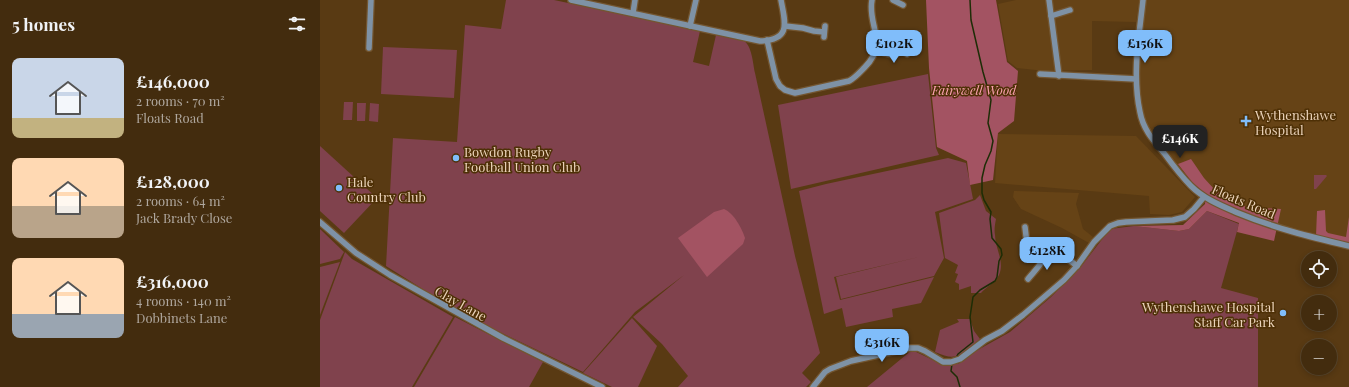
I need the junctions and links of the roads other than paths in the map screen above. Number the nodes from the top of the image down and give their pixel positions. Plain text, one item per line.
1 (371, 0) edge
2 (571, 0) edge
3 (635, 0) edge
4 (696, 0) edge
5 (781, 0) edge
6 (872, 0) edge
7 (893, 0) edge
8 (1050, 0) edge
9 (1143, 0) edge
10 (901, 3) edge
11 (1070, 10) dead end
12 (632, 13) junction
13 (1051, 16) junction
14 (690, 26) junction
15 (785, 26) junction
16 (825, 31) dead end
17 (767, 40) junction
18 (369, 48) dead end
19 (876, 50) junction
20 (907, 54) dead end
21 (1040, 74) dead end
22 (1059, 76) junction
23 (1136, 79) junction
24 (1204, 197) junction
25 (320, 222) edge
26 (1025, 227) dead end
27 (1349, 246) edge
28 (1045, 252) junction
29 (1077, 266) junction
30 (1028, 279) dead end
31 (602, 387) edge
32 (813, 387) edge

1 - 18 street
2 - 12 street
3 - 12 street
4 - 14 street
5 - 15 street
6 - 19 street
7 - 10 street
8 - 13 street
9 - 23 street, Floats Road
11 - 13 street
12 - 14 street
13 - 22 street
14 - 17 street
15 - 16 street
15 - 17 street
17 - 19 street
19 - 20 street
21 - 22 street
22 - 23 street
23 - 24 street, Floats Road
24 - 27 street, Floats Road
24 - 29 street
25 - 31 street, Clay Lane
26 - 28 street
28 - 29 street
28 - 30 street
29 - 32 street

